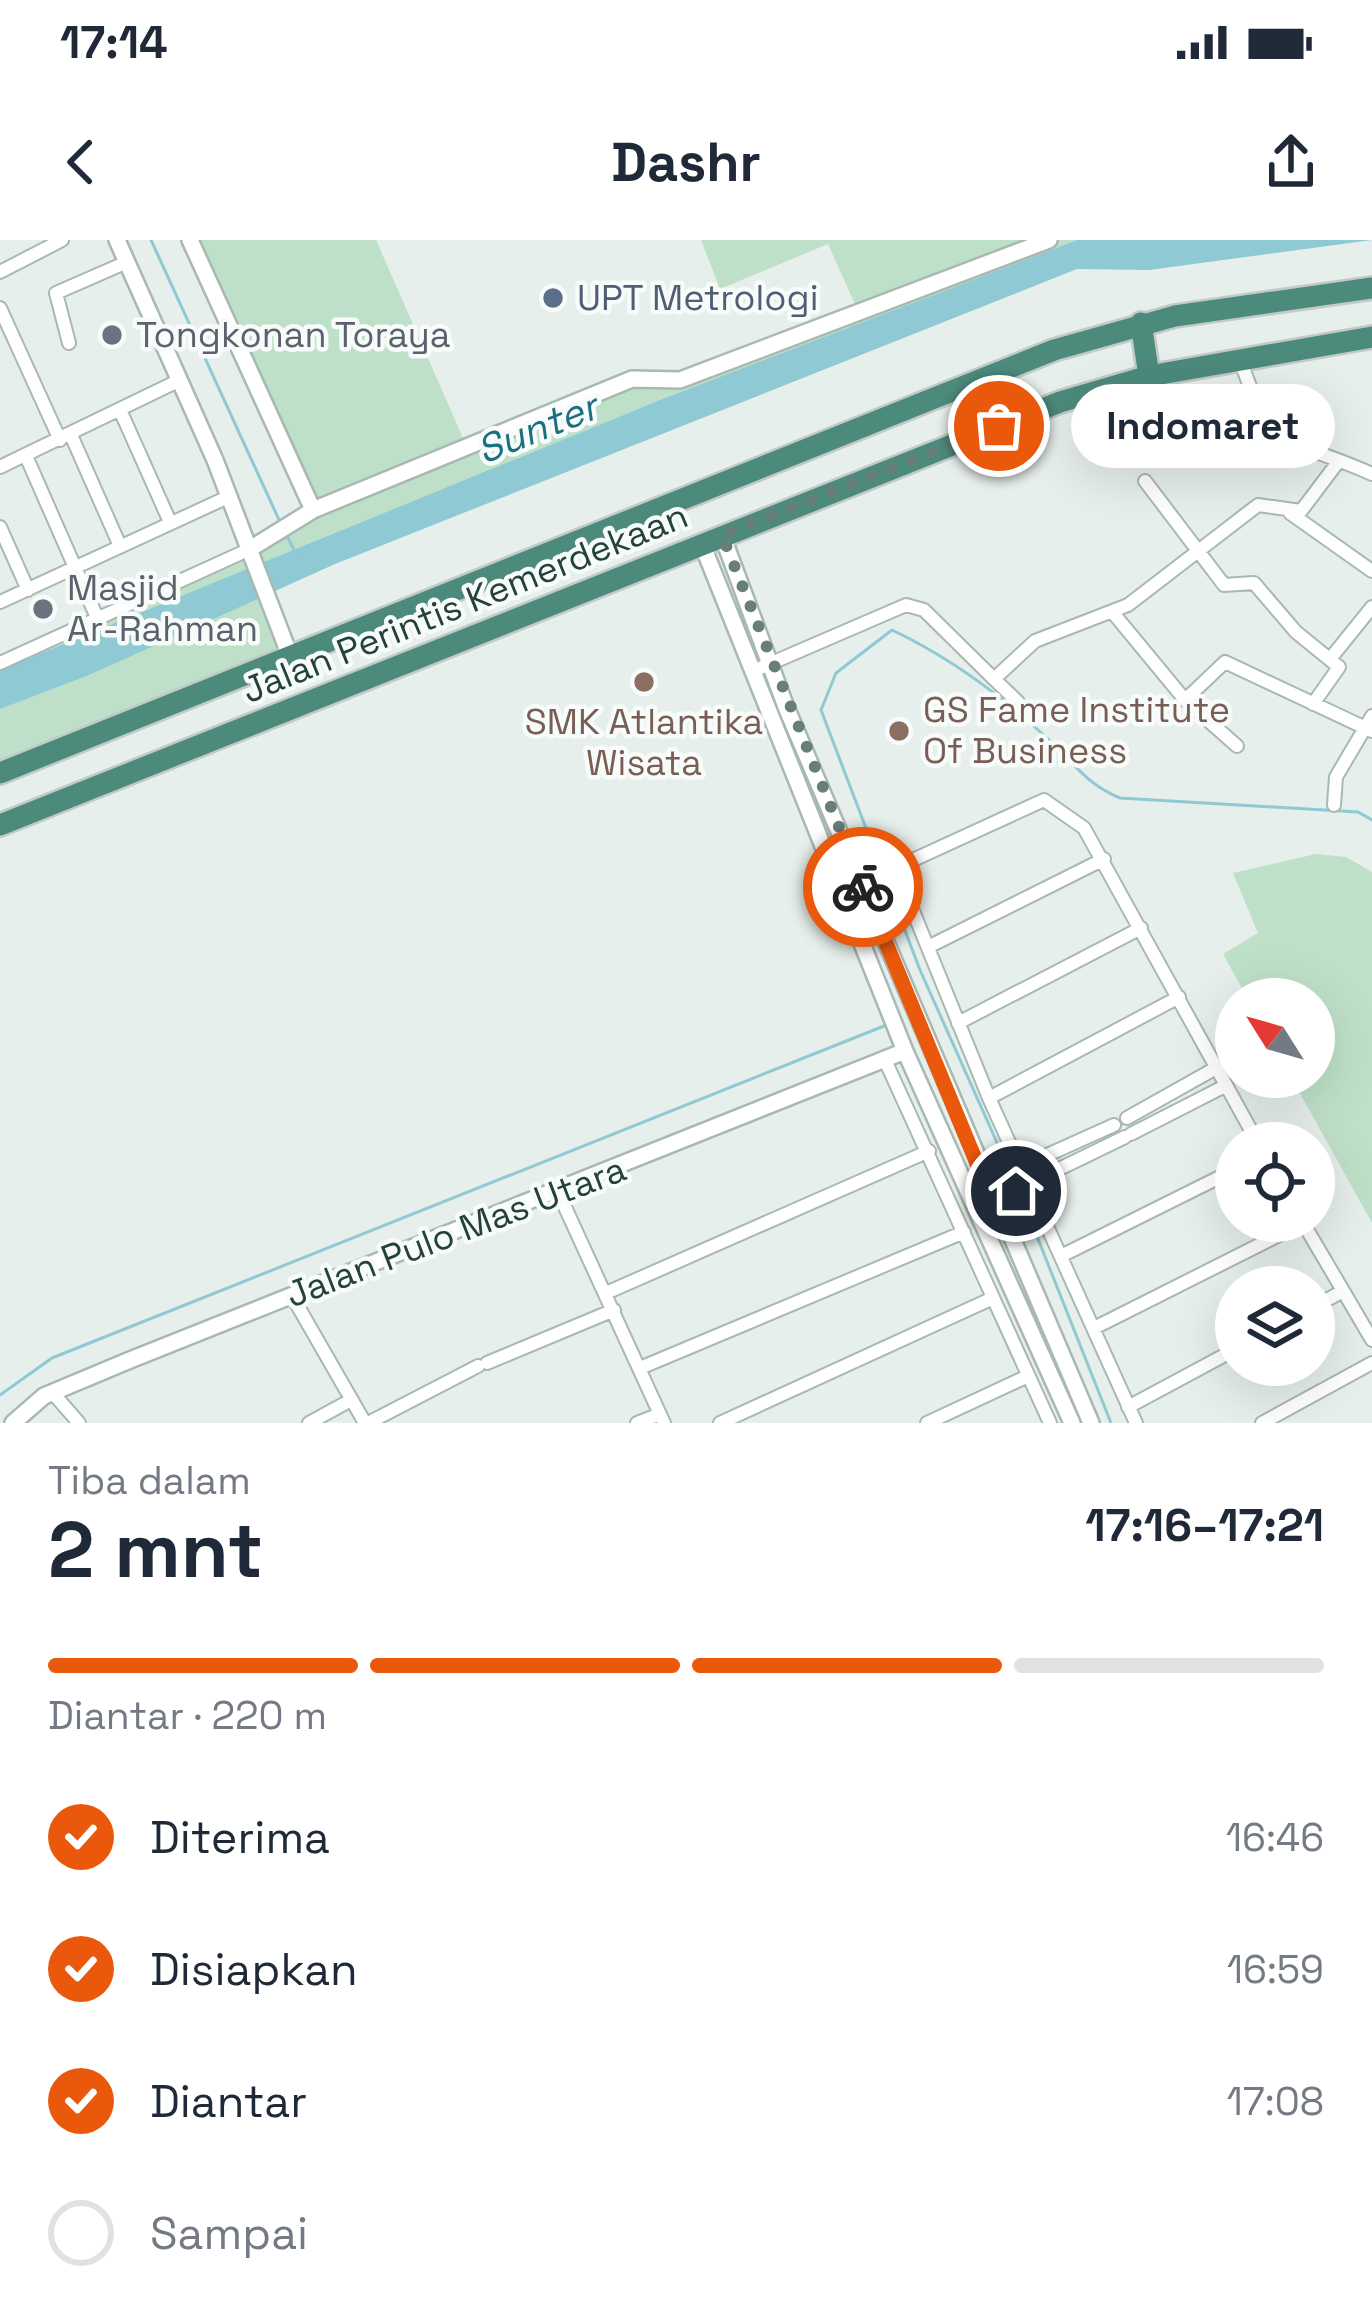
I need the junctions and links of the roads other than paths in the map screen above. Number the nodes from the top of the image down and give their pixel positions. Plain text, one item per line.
1 (62, 240) edge
2 (117, 240) edge
3 (190, 240) edge
4 (1049, 240) edge
5 (127, 262) junction
6 (0, 272) edge
7 (1372, 288) edge
8 (0, 308) edge
9 (1141, 323) junction
10 (1372, 337) edge
11 (69, 343) dead end
12 (1241, 362) junction
13 (1149, 376) junction
14 (180, 380) junction
15 (120, 410) junction
16 (66, 437) junction
17 (26, 456) junction
18 (1337, 461) junction
19 (0, 467) edge
20 (1372, 474) edge
21 (1145, 481) dead end
22 (228, 497) junction
23 (309, 512) junction
24 (1290, 513) junction
25 (170, 522) junction
26 (0, 527) edge
27 (712, 540) junction
28 (120, 546) junction
29 (254, 548) junction
30 (1198, 553) junction
31 (74, 569) junction
32 (1372, 572) edge
33 (28, 590) junction
34 (0, 602) edge
35 (1372, 607) edge
36 (1114, 614) junction
37 (99, 622) junction
38 (290, 656) junction
39 (2, 659) edge
40 (1330, 659) junction
41 (769, 664) junction
42 (752, 671) junction
43 (994, 679) junction
44 (1185, 700) junction
45 (1018, 702) dead end
46 (1312, 704) junction
47 (1370, 724) edge
48 (1237, 746) dead end
49 (0, 773) edge
50 (1334, 805) dead end
51 (0, 825) edge
52 (1104, 859) junction
53 (1141, 928) junction
54 (929, 946) junction
55 (1179, 998) junction
56 (958, 1023) junction
57 (902, 1043) junction
58 (885, 1060) junction
59 (1215, 1066) edge
60 (1215, 1069) edge
61 (1215, 1091) edge
62 (989, 1098) junction
63 (1121, 1122) junction
64 (1128, 1135) junction
65 (929, 1151) junction
66 (1019, 1170) junction
67 (1215, 1180) edge
68 (989, 1181) junction
69 (1027, 1186) junction
70 (559, 1193) junction
71 (997, 1200) junction
72 (964, 1232) junction
73 (1263, 1242) edge
74 (1314, 1242) edge
75 (1063, 1256) junction
76 (1343, 1291) junction
77 (606, 1293) junction
78 (1335, 1295) edge
79 (292, 1296) junction
80 (993, 1298) junction
81 (614, 1310) junction
82 (1094, 1328) junction
83 (1372, 1340) edge
84 (1215, 1360) edge
85 (1372, 1363) edge
86 (640, 1368) junction
87 (1028, 1376) junction
88 (52, 1392) junction
89 (352, 1400) junction
90 (1128, 1408) junction
91 (662, 1418) edge
92 (13, 1423) edge
93 (79, 1423) edge
94 (309, 1423) edge
95 (367, 1423) edge
96 (637, 1423) edge
97 (719, 1423) edge
98 (927, 1423) edge
99 (1051, 1423) edge
100 (1072, 1423) edge
101 (1090, 1423) edge
102 (1136, 1423) edge
103 (1262, 1423) edge

1 - 6 street
2 - 5 street
3 - 23 street
4 - 23 street
5 - 11 street
5 - 14 street
7 - 9 highway, Jalan Perintis Kemerdekaan
8 - 16 street
9 - 13 highway
9 - 38 highway, Jalan Perintis Kemerdekaan
10 - 12 highway, Jalan Perintis Kemerdekaan
12 - 13 highway, Jalan Perintis Kemerdekaan
12 - 18 street
13 - 27 highway, Jalan Perintis Kemerdekaan
14 - 15 street
14 - 22 street
15 - 16 street
15 - 25 street
16 - 17 street
16 - 28 street
17 - 19 street
17 - 31 street
18 - 20 street
18 - 24 street
21 - 30 street
22 - 25 street
22 - 29 street
23 - 29 street
24 - 30 street
24 - 32 street
25 - 28 street
26 - 33 street
27 - 41 street
27 - 42 street
27 - 51 highway, Jalan Perintis Kemerdekaan
28 - 31 street
29 - 37 street
29 - 38 street
30 - 36 street
30 - 40 street
31 - 33 street
31 - 37 street
33 - 34 street
35 - 40 street
36 - 43 street
36 - 44 street
37 - 39 street
38 - 49 highway, Jalan Perintis Kemerdekaan
40 - 46 street
41 - 42 street
41 - 43 street
41 - 68 street
42 - 57 street
43 - 45 street
44 - 46 street
44 - 48 street
46 - 47 street
47 - 50 street
52 - 53 street
52 - 54 street
52 - 54 street
53 - 55 street
53 - 56 street
54 - 56 street
55 - 59 street
55 - 62 street
56 - 62 street
57 - 58 street, Jalan Pulo Mas Utara
57 - 100 street
58 - 65 street
58 - 70 street, Jalan Pulo Mas Utara
60 - 63 street
61 - 64 street
62 - 66 street
63 - 64 street
63 - 66 street
64 - 69 street
65 - 72 street
65 - 77 street
66 - 68 street
66 - 69 street
67 - 75 street
68 - 71 street
69 - 71 street
69 - 75 street
70 - 77 street
70 - 79 street, Jalan Pulo Mas Utara
71 - 101 street
72 - 80 street
72 - 86 street
73 - 82 street
74 - 76 street
75 - 82 street
76 - 78 street
76 - 83 street
77 - 81 street
79 - 88 street, Jalan Pulo Mas Utara
79 - 89 street
80 - 87 street
80 - 97 street
81 - 86 street
81 - 95 street
82 - 90 street
84 - 90 street
85 - 103 street
86 - 91 street
87 - 98 street
87 - 99 street
88 - 92 street, Jalan Pulo Mas Utara
88 - 93 street
89 - 94 street
89 - 95 street
90 - 102 street
91 - 96 street

